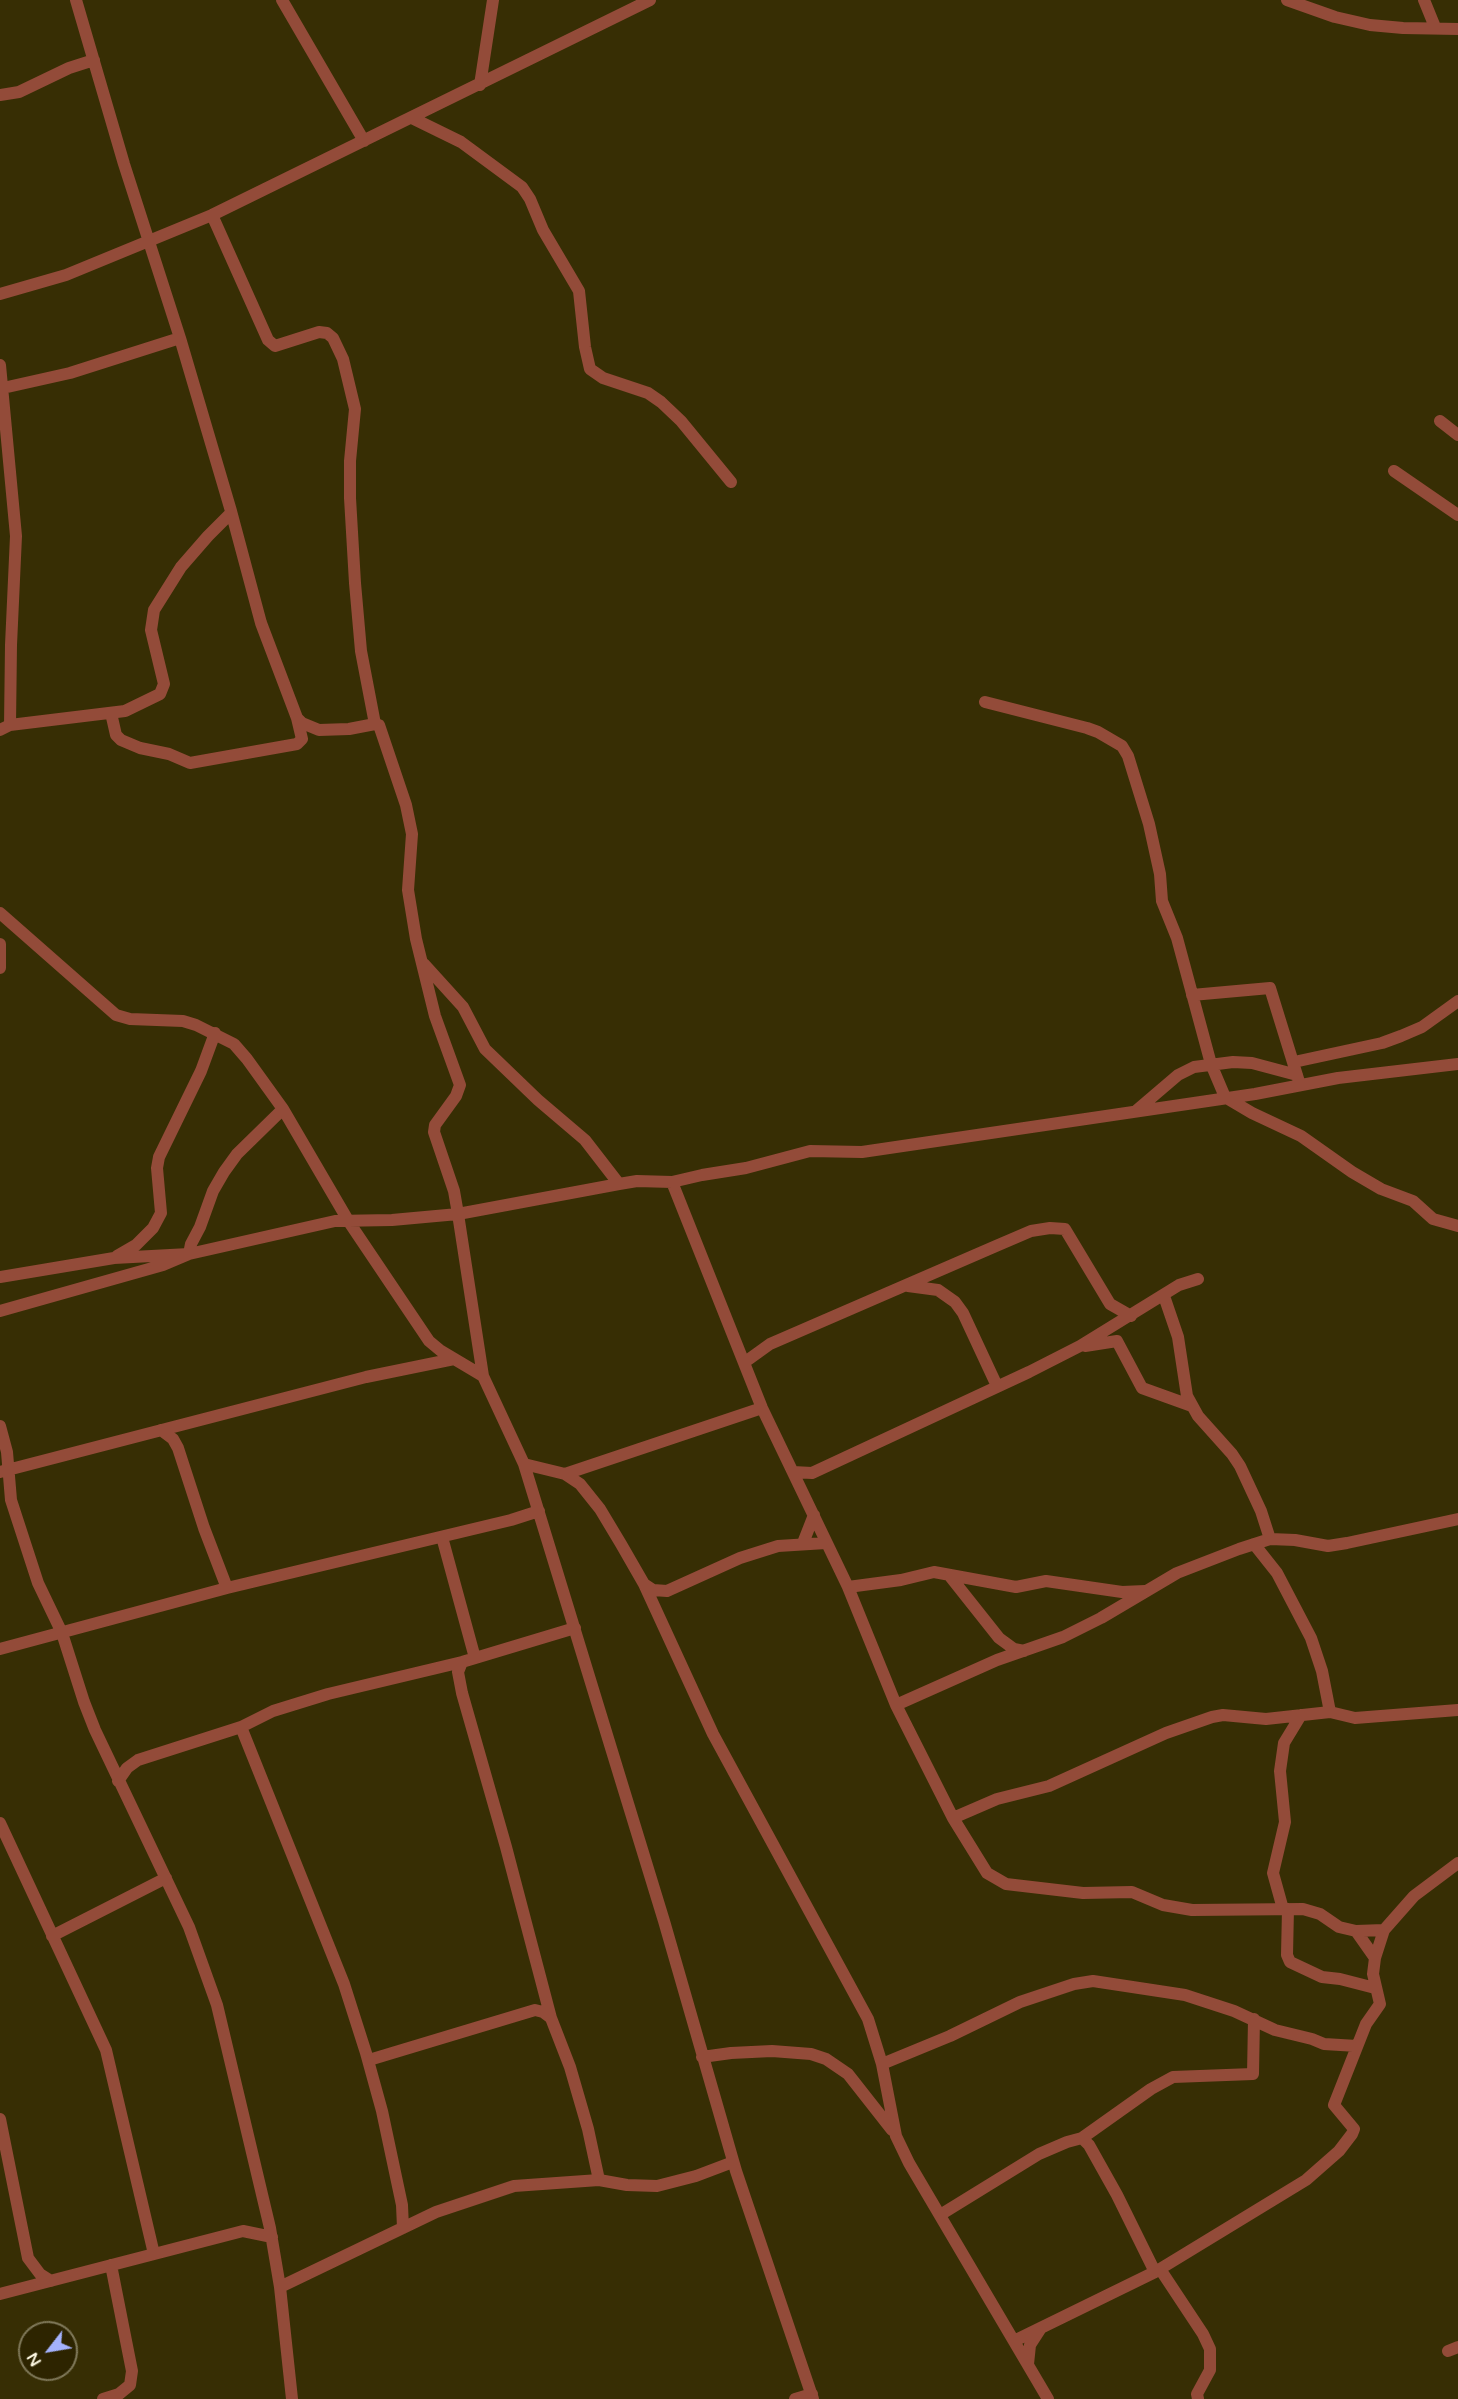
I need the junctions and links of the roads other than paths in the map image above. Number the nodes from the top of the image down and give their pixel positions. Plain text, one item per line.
1 (76, 0) edge
2 (282, 0) edge
3 (493, 0) edge
4 (650, 0) edge
5 (1287, 0) edge
6 (1424, 0) edge
7 (1435, 27) junction
8 (1458, 29) edge
9 (93, 60) junction
10 (480, 85) junction
11 (0, 95) edge
12 (412, 118) junction
13 (364, 141) junction
14 (212, 215) junction
15 (149, 242) junction
16 (0, 294) edge
17 (180, 338) junction
18 (0, 365) edge
19 (3, 388) junction
20 (2, 405) edge
21 (1440, 421) dead end
22 (1458, 435) edge
23 (1394, 471) dead end
24 (731, 482) dead end
25 (231, 513) junction
26 (1458, 515) edge
27 (985, 702) dead end
28 (111, 712) junction
29 (297, 718) junction
30 (375, 724) junction
31 (5, 728) edge
32 (0, 913) edge
33 (0, 944) edge
34 (423, 963) junction
35 (0, 968) edge
36 (1192, 994) junction
37 (1458, 1001) edge
38 (215, 1033) junction
39 (1293, 1062) junction
40 (1211, 1064) junction
41 (1458, 1064) edge
42 (1298, 1080) junction
43 (1225, 1097) junction
44 (283, 1109) junction
45 (1136, 1111) junction
46 (672, 1182) junction
47 (619, 1184) junction
48 (458, 1214) junction
49 (349, 1222) junction
50 (1458, 1226) edge
51 (189, 1254) junction
52 (114, 1258) junction
53 (0, 1277) edge
54 (1198, 1278) dead end
55 (906, 1286) junction
56 (1164, 1296) junction
57 (0, 1311) edge
58 (1131, 1316) junction
59 (1080, 1346) junction
60 (454, 1359) junction
61 (745, 1362) junction
62 (483, 1376) junction
63 (997, 1386) junction
64 (1192, 1406) junction
65 (762, 1408) junction
66 (0, 1426) edge
67 (161, 1430) junction
68 (524, 1464) junction
69 (4, 1470) edge
70 (793, 1472) junction
71 (566, 1473) junction
72 (812, 1473) junction
73 (802, 1490) junction
74 (538, 1511) junction
75 (813, 1515) junction
76 (1458, 1519) edge
77 (442, 1537) junction
78 (1270, 1539) junction
79 (803, 1543) junction
80 (826, 1543) junction
81 (1254, 1544) junction
82 (949, 1575) junction
83 (644, 1584) junction
84 (848, 1587) junction
85 (227, 1588) junction
86 (1146, 1591) junction
87 (575, 1628) junction
88 (62, 1633) junction
89 (0, 1649) edge
90 (1025, 1651) junction
91 (475, 1658) junction
92 (462, 1662) junction
93 (896, 1705) junction
94 (1458, 1710) edge
95 (1330, 1712) junction
96 (1301, 1715) junction
97 (241, 1727) junction
98 (118, 1781) junction
99 (952, 1818) junction
100 (0, 1823) edge
101 (1458, 1863) edge
102 (166, 1878) junction
103 (1285, 1909) junction
104 (1384, 1930) junction
105 (1356, 1931) junction
106 (52, 1936) junction
107 (1375, 1958) junction
108 (1375, 1988) junction
109 (551, 2018) junction
110 (1254, 2019) junction
111 (1357, 2046) junction
112 (702, 2057) junction
113 (369, 2060) junction
114 (882, 2064) junction
115 (0, 2119) edge
116 (896, 2136) junction
117 (1082, 2138) junction
118 (733, 2162) junction
119 (599, 2180) junction
120 (940, 2215) junction
121 (403, 2228) junction
122 (272, 2237) junction
123 (154, 2254) junction
124 (111, 2265) junction
125 (1158, 2271) junction
126 (51, 2281) junction
127 (280, 2287) junction
128 (0, 2294) edge
129 (1042, 2327) junction
130 (1014, 2341) junction
131 (1028, 2366) junction
132 (812, 2396) edge
133 (103, 2399) edge
134 (292, 2399) edge
135 (795, 2399) edge
136 (1048, 2399) edge
137 (1198, 2399) edge

1 - 9 street
2 - 13 street
3 - 10 street
4 - 10 street
5 - 7 street
6 - 7 street
7 - 8 street
9 - 11 street
9 - 15 street
10 - 12 street
12 - 13 street
12 - 24 street
13 - 14 street
14 - 15 street
14 - 30 street
15 - 16 street
15 - 17 street
17 - 19 street
17 - 25 street
18 - 19 street
19 - 20 street
20 - 31 street
21 - 22 street
23 - 26 street
25 - 28 street
25 - 29 street
27 - 36 street
28 - 29 street
28 - 31 street
29 - 30 street
30 - 34 street
32 - 38 street
33 - 35 street
34 - 47 street
34 - 48 street
36 - 39 street
36 - 40 street
37 - 39 street
38 - 44 street
38 - 52 street
39 - 42 street
40 - 42 street
40 - 43 street
40 - 45 street
41 - 42 street
42 - 43 street
43 - 45 street
43 - 50 street
44 - 49 street
44 - 51 street
45 - 46 street
46 - 47 street
46 - 61 street
47 - 48 street
48 - 49 street
48 - 62 street
49 - 51 street
49 - 60 street
51 - 52 street
51 - 57 street
52 - 53 street
54 - 56 street
55 - 58 street
55 - 61 street
55 - 63 street
56 - 58 street
56 - 64 street
58 - 59 street
59 - 63 street
59 - 64 street
60 - 62 street
60 - 67 street
61 - 65 street
62 - 68 street
63 - 72 street
64 - 78 street
65 - 70 street
65 - 71 street
66 - 69 street
67 - 69 street
67 - 85 street
68 - 71 street
68 - 74 street
69 - 88 street
70 - 72 street
70 - 73 street
71 - 83 street
72 - 73 street
73 - 75 street
74 - 77 street
74 - 87 street
75 - 79 street
75 - 80 street
76 - 78 street
77 - 85 street
77 - 91 street
78 - 81 street
79 - 80 street
79 - 83 street
80 - 84 street
81 - 86 street
81 - 95 street
82 - 84 street
82 - 86 street
82 - 90 street
83 - 114 street
84 - 93 street
85 - 88 street
86 - 90 street
87 - 91 street
87 - 112 street
88 - 89 street
88 - 98 street
90 - 93 street
91 - 92 street
92 - 97 street
92 - 109 street
93 - 99 street
94 - 95 street
95 - 96 street
96 - 99 street
96 - 103 street
97 - 98 street
97 - 113 street
98 - 102 street
99 - 103 street
100 - 106 street
101 - 104 street
102 - 106 street
102 - 122 street
103 - 105 street
103 - 108 street
104 - 105 street
104 - 107 street
105 - 107 street
106 - 123 street
107 - 108 street
108 - 111 street
109 - 113 street
109 - 119 street
110 - 111 street
110 - 114 street
110 - 117 street
111 - 125 street
112 - 116 street
112 - 118 street
113 - 121 street
114 - 116 street
115 - 126 street
116 - 120 street
117 - 120 street
117 - 125 street
118 - 119 street
118 - 132 street
119 - 121 street
120 - 130 street
121 - 127 street
122 - 123 street
122 - 127 street
123 - 124 street
124 - 126 street
124 - 133 street
125 - 129 street
125 - 137 street
126 - 128 street
127 - 134 street
129 - 130 street
129 - 131 street
130 - 131 street
131 - 136 street
132 - 135 street

